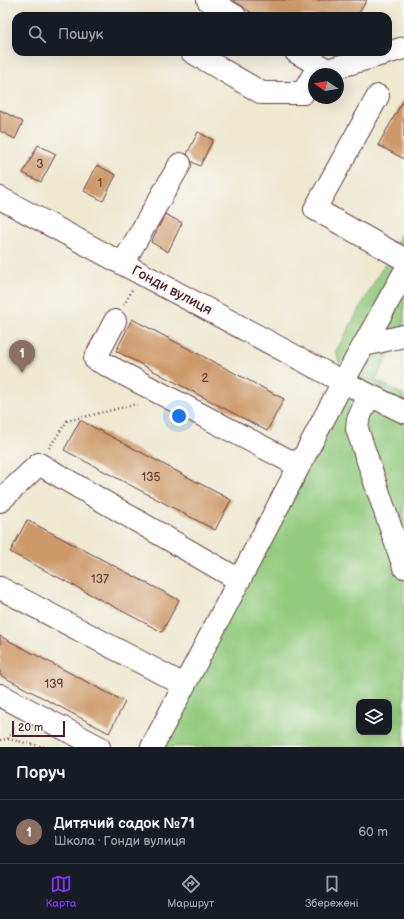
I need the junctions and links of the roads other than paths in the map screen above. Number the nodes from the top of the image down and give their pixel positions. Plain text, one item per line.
1 (208, 0) edge
2 (228, 12) edge
3 (404, 48) edge
4 (392, 51) edge
5 (199, 56) edge
6 (303, 56) edge
7 (376, 56) edge
8 (319, 66) junction
9 (378, 96) dead end
10 (180, 164) dead end
11 (0, 198) edge
12 (404, 259) edge
13 (123, 263) junction
14 (404, 272) edge
15 (115, 321) dead end
16 (404, 336) edge
17 (364, 345) junction
18 (343, 382) junction
19 (369, 395) junction
20 (404, 412) edge
21 (299, 466) junction
22 (0, 501) edge
23 (404, 567) edge
24 (239, 580) junction
25 (0, 588) edge
26 (184, 685) junction
27 (0, 695) edge
28 (99, 747) edge
29 (152, 747) edge

1 - 2 street
3 - 4 street
5 - 8 street
6 - 8 street
7 - 8 street
9 - 12 street
10 - 13 street
11 - 13 street, Гонди вулиця
13 - 18 street, Гонди вулиця
14 - 17 street
15 - 21 street
16 - 17 street
17 - 18 street
18 - 19 street, Гонди вулиця
18 - 21 street
19 - 20 street, Гонди вулиця
19 - 23 street
21 - 24 street
22 - 24 street
24 - 26 street
25 - 26 street
26 - 29 street
27 - 28 street

